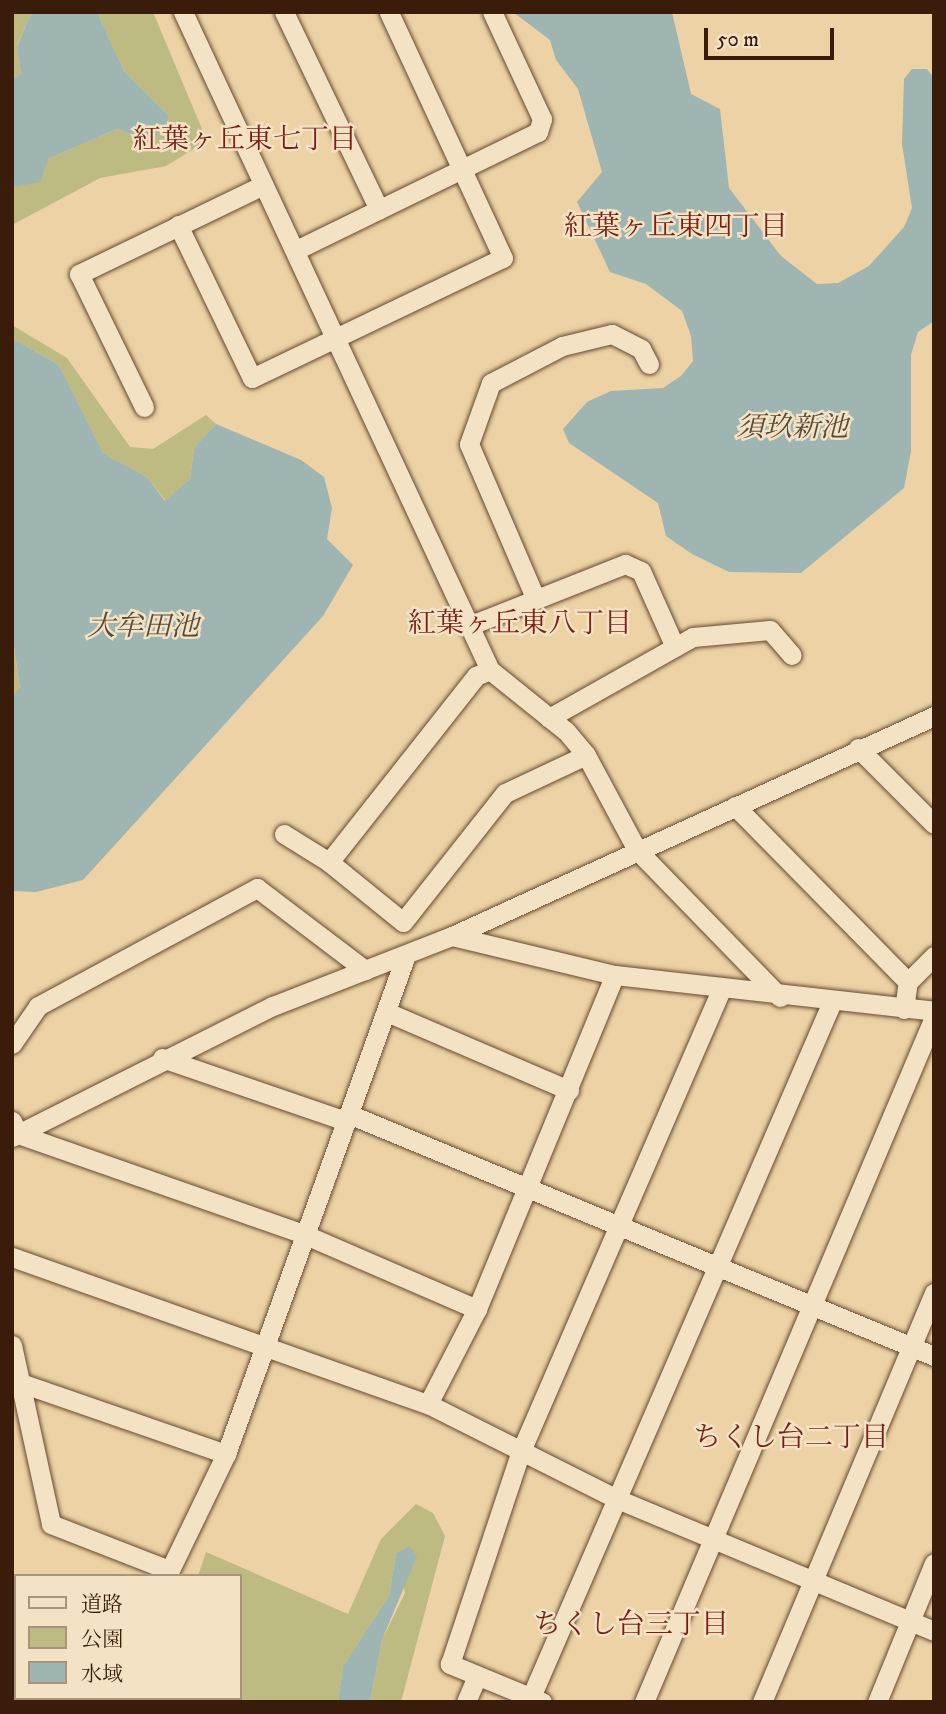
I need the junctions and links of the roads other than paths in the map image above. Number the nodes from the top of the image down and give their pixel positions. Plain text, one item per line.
1 (183, 12) edge
2 (284, 12) edge
3 (389, 12) edge
4 (492, 12) edge
5 (463, 169) junction
6 (263, 185) junction
7 (379, 209) junction
8 (178, 225) junction
9 (296, 250) junction
10 (337, 339) junction
11 (649, 364) dead end
12 (144, 407) dead end
13 (534, 595) junction
14 (471, 625) junction
15 (675, 647) junction
16 (792, 655) dead end
17 (490, 670) junction
18 (934, 716) edge
19 (549, 718) junction
20 (858, 748) junction
21 (586, 755) junction
22 (735, 806) junction
23 (934, 824) edge
24 (284, 834) dead end
25 (637, 850) junction
26 (329, 862) junction
27 (452, 936) junction
28 (406, 955) junction
29 (934, 956) edge
30 (365, 970) junction
31 (615, 975) junction
32 (908, 982) junction
33 (721, 990) junction
34 (780, 997) junction
35 (831, 1004) junction
36 (904, 1009) junction
37 (934, 1011) edge
38 (389, 1013) junction
39 (934, 1017) edge
40 (12, 1044) edge
41 (162, 1058) junction
42 (569, 1090) junction
43 (351, 1115) junction
44 (14, 1130) edge
45 (525, 1188) junction
46 (622, 1226) junction
47 (301, 1233) junction
48 (12, 1257) edge
49 (717, 1266) junction
50 (934, 1293) edge
51 (810, 1306) junction
52 (477, 1309) junction
53 (261, 1343) junction
54 (12, 1345) edge
55 (911, 1346) junction
56 (934, 1356) edge
57 (21, 1383) junction
58 (428, 1404) junction
59 (521, 1451) junction
60 (226, 1454) junction
61 (617, 1499) junction
62 (713, 1542) junction
63 (934, 1563) edge
64 (168, 1573) edge
65 (812, 1581) junction
66 (909, 1621) junction
67 (934, 1631) edge
68 (477, 1676) junction
69 (536, 1699) edge
70 (466, 1702) edge
71 (644, 1702) edge
72 (762, 1702) edge
73 (877, 1702) edge

1 - 6 street
2 - 7 street
3 - 5 street
4 - 5 street
5 - 7 street
5 - 10 street
6 - 8 street
6 - 9 street
7 - 9 street
8 - 10 street
8 - 12 street
9 - 10 street
10 - 14 street
11 - 13 street
13 - 14 street
13 - 15 street
14 - 17 street
15 - 16 street
15 - 19 street
17 - 19 street
17 - 26 street
18 - 20 street
19 - 21 street
20 - 22 street
20 - 23 street
21 - 25 street
21 - 26 street
22 - 25 street
22 - 32 street
24 - 26 street
25 - 27 street
25 - 34 street
27 - 28 street
27 - 31 street
28 - 30 street
28 - 38 street
29 - 32 street
30 - 40 street
30 - 41 street
31 - 33 street
31 - 42 street
32 - 36 street
33 - 34 street
33 - 46 street
34 - 35 street
35 - 36 street
35 - 49 street
36 - 37 street
38 - 42 street
38 - 43 street
39 - 51 street
41 - 43 street
41 - 44 street
42 - 45 street
43 - 45 street
43 - 47 street
44 - 47 street
45 - 46 street
45 - 52 street
46 - 49 street
46 - 59 street
47 - 52 street
47 - 53 street
48 - 53 street
49 - 51 street
49 - 61 street
50 - 55 street
51 - 55 street
51 - 62 street
52 - 58 street
53 - 58 street
53 - 60 street
54 - 57 street
55 - 56 street
55 - 65 street
57 - 60 street
57 - 64 street
58 - 59 street
59 - 61 street
59 - 68 street
60 - 64 street
61 - 62 street
61 - 69 street
62 - 65 street
62 - 71 street
63 - 66 street
65 - 66 street
65 - 72 street
66 - 67 street
66 - 73 street
68 - 69 street
68 - 70 street

